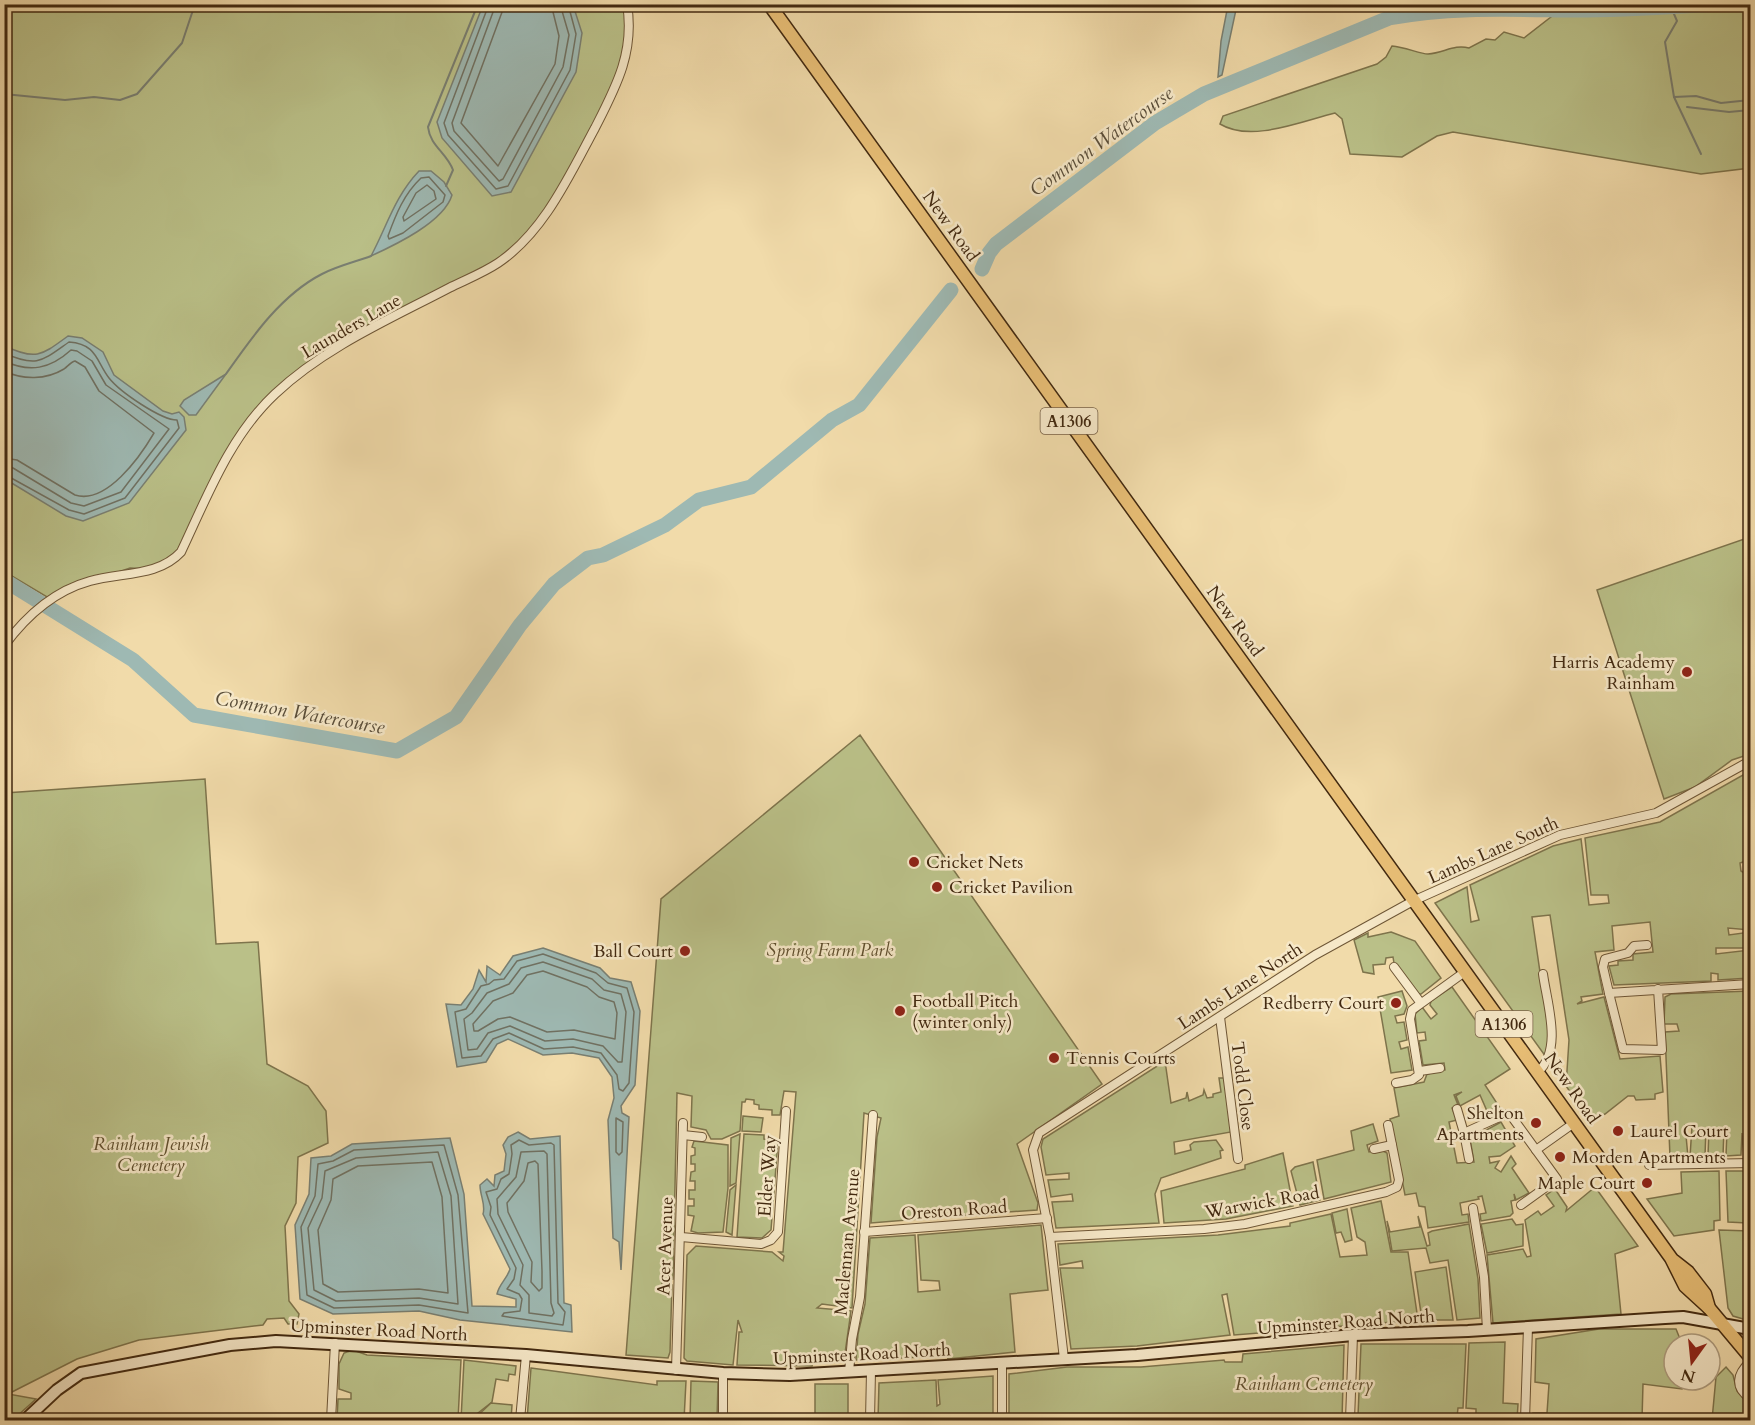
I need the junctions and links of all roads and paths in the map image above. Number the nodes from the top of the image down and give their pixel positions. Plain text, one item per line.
1 (627, 4) edge
2 (769, 4) edge
3 (4, 646) edge
4 (1750, 761) edge
5 (1413, 901) junction
6 (1647, 945) dead end
7 (1394, 967) dead end
8 (1466, 970) junction
9 (1543, 974) dead end
10 (1750, 984) edge
11 (1658, 990) junction
12 (1609, 993) junction
13 (1420, 1002) junction
14 (1220, 1017) junction
15 (1440, 1068) dead end
16 (1420, 1071) junction
17 (1538, 1072) junction
18 (1396, 1083) dead end
19 (1457, 1109) dead end
20 (786, 1111) dead end
21 (873, 1115) dead end
22 (684, 1123) dead end
23 (1574, 1123) junction
24 (1388, 1125) dead end
25 (1464, 1133) junction
26 (683, 1136) junction
27 (702, 1137) dead end
28 (1392, 1145) junction
29 (1374, 1149) dead end
30 (1536, 1150) junction
31 (1238, 1159) dead end
32 (1469, 1159) dead end
33 (1750, 1163) edge
34 (1649, 1165) dead end
35 (1521, 1205) dead end
36 (1473, 1208) dead end
37 (1047, 1218) junction
38 (864, 1232) junction
39 (681, 1237) junction
40 (1050, 1237) junction
41 (1720, 1323) junction
42 (1528, 1328) junction
43 (1750, 1329) edge
44 (1488, 1330) junction
45 (1353, 1335) junction
46 (335, 1343) junction
47 (526, 1355) junction
48 (1750, 1357) edge
49 (1064, 1359) junction
50 (1750, 1362) edge
51 (1002, 1363) junction
52 (676, 1370) junction
53 (871, 1371) junction
54 (849, 1372) junction
55 (723, 1373) junction
56 (1750, 1398) edge
57 (25, 1420) edge
58 (331, 1420) edge
59 (520, 1420) edge
60 (723, 1420) edge
61 (870, 1420) edge
62 (1002, 1420) edge
63 (1350, 1420) edge
64 (1525, 1420) edge

1 - 3 street, Launders Lane
2 - 5 main road, New Road / A1306
4 - 5 street, Lambs Lane South
5 - 8 main road, New Road / A1306
5 - 14 street, Lambs Lane North
6 - 12 street
7 - 13 street
8 - 13 street
8 - 17 main road, New Road / A1306
9 - 17 street
10 - 11 street
11 - 12 street
11 - 12 street
13 - 16 street
14 - 31 street, Todd Close
14 - 37 street, Lambs Lane North
15 - 16 street
16 - 18 street
17 - 23 main road, New Road / A1306
19 - 25 street
20 - 39 street, Elder Way
21 - 38 street, Maclennan Avenue
22 - 26 street, Acer Avenue
23 - 30 street
23 - 41 main road, New Road / A1306
24 - 28 street, Warwick Road
25 - 30 street
25 - 32 street
26 - 27 street
26 - 39 street, Acer Avenue
28 - 29 street
28 - 40 street, Warwick Road
30 - 35 street
33 - 34 street
36 - 44 street
37 - 38 street, Oreston Road
37 - 40 street, Lambs Lane North
38 - 54 street, Maclennan Avenue
39 - 52 street, Acer Avenue
40 - 49 street, Lambs Lane North
41 - 42 street, Upminster Road North
41 - 43 street, Upminster Road North
41 - 48 main road, New Road / A1306
42 - 44 street, Upminster Road North
42 - 64 street
44 - 45 street, Upminster Road North
45 - 49 street, Upminster Road North
45 - 63 street
46 - 47 street, Upminster Road North
46 - 57 street, Upminster Road North
46 - 58 street
47 - 52 street, Upminster Road North
47 - 59 street
49 - 51 street, Upminster Road North
50 - 56 street
51 - 53 street, Upminster Road North
51 - 62 street
52 - 55 street, Upminster Road North
53 - 54 street, Upminster Road North
53 - 61 street
54 - 55 street, Upminster Road North
55 - 60 street

